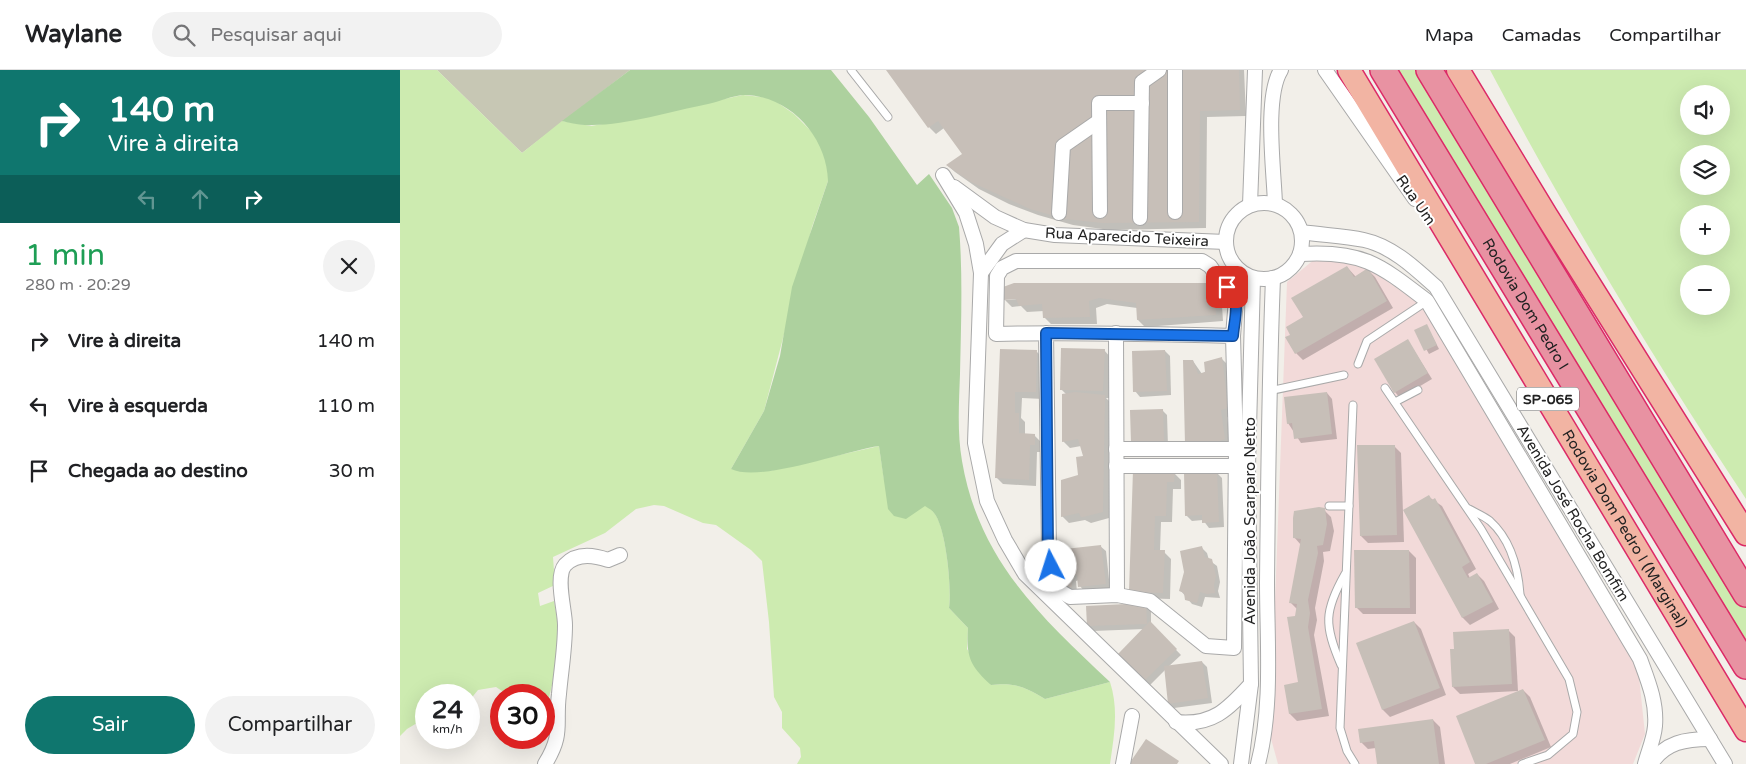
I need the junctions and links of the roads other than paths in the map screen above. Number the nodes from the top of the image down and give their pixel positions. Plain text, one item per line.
1 (851, 70) edge
2 (1159, 70) edge
3 (1175, 70) edge
4 (1255, 70) edge
5 (1281, 70) edge
6 (1348, 70) edge
7 (1383, 70) edge
8 (1429, 70) edge
9 (1458, 70) edge
10 (1469, 70) edge
11 (1325, 71) edge
12 (1142, 103) junction
13 (888, 117) dead end
14 (1099, 121) junction
15 (1276, 204) junction
16 (1250, 205) junction
17 (1100, 211) dead end
18 (1175, 212) dead end
19 (1060, 213) dead end
20 (1546, 215) junction
21 (1140, 218) dead end
22 (1024, 230) junction
23 (1302, 232) junction
24 (1226, 242) junction
25 (1300, 254) junction
26 (981, 273) junction
27 (1253, 278) junction
28 (1273, 278) junction
29 (1426, 301) junction
30 (1507, 331) junction
31 (1046, 333) junction
32 (1116, 333) junction
33 (1233, 336) junction
34 (1358, 364) dead end
35 (1344, 375) dead end
36 (1385, 388) dead end
37 (1418, 390) dead end
38 (1268, 392) junction
39 (1395, 402) junction
40 (1353, 405) dead end
41 (1242, 448) junction
42 (1116, 449) junction
43 (1116, 466) junction
44 (1242, 466) junction
45 (1674, 475) junction
46 (1329, 506) dead end
47 (1349, 506) junction
48 (1467, 508) junction
49 (1746, 534) edge
50 (620, 555) dead end
51 (1346, 572) junction
52 (1746, 572) edge
53 (1746, 594) edge
54 (1117, 596) junction
55 (1520, 597) junction
56 (1746, 666) edge
57 (1342, 667) junction
58 (1251, 684) junction
59 (1132, 716) dead end
60 (1176, 722) junction
61 (1746, 730) edge
62 (1710, 739) junction
63 (546, 764) edge
64 (1123, 764) edge
65 (1222, 764) edge
66 (1240, 764) edge
67 (1258, 764) edge
68 (1355, 764) edge
69 (1522, 764) edge
70 (1645, 764) edge
71 (1651, 764) edge
72 (1725, 764) edge

1 - 13 lane
2 - 12 street
3 - 18 street
4 - 16 street
5 - 15 street
6 - 30 highway, Rodovia Dom Pedro I (Marginal) / SP-065
7 - 56 highway, Rodovia Dom Pedro I / SP-065
8 - 45 highway
9 - 20 highway
10 - 20 highway
11 - 30 street, Rua Um
12 - 14 street
12 - 21 street
14 - 17 street
14 - 19 street
15 - 16 street
15 - 23 street
16 - 24 street
20 - 49 highway
22 - 24 street, Rua Aparecido Teixeira
22 - 26 street
22 - 26 street, Rua Aparecido Teixeira
23 - 25 street
23 - 62 street, Avenida José Rocha Bomfim
24 - 27 street
25 - 28 street
25 - 29 street, Avenida José Rocha Bomfim
26 - 60 street
27 - 28 street
27 - 41 street, Avenida João Scarparo Netto
28 - 38 street, Avenida João Scarparo Netto
29 - 34 lane
29 - 70 street, Avenida José Rocha Bomfim
30 - 61 highway, Rodovia Dom Pedro I (Marginal) / SP-065
31 - 32 street
31 - 33 street
31 - 54 street
32 - 33 street
32 - 42 street
33 - 41 street
35 - 38 lane
36 - 39 lane
37 - 39 lane
38 - 67 street, Avenida João Scarparo Netto
39 - 48 lane
40 - 47 lane
41 - 42 street
41 - 44 street, Avenida João Scarparo Netto
42 - 43 street
43 - 44 street
43 - 54 street
44 - 54 street
44 - 58 street, Avenida João Scarparo Netto
45 - 52 highway
45 - 53 highway
46 - 47 lane
47 - 51 lane
48 - 55 lane
48 - 55 lane
50 - 63 street
51 - 57 lane
51 - 57 lane
55 - 69 lane
57 - 68 lane
58 - 60 street
58 - 66 street, Avenida João Scarparo Netto
59 - 64 street
60 - 65 street
62 - 71 street
62 - 72 street, Avenida José Rocha Bomfim

